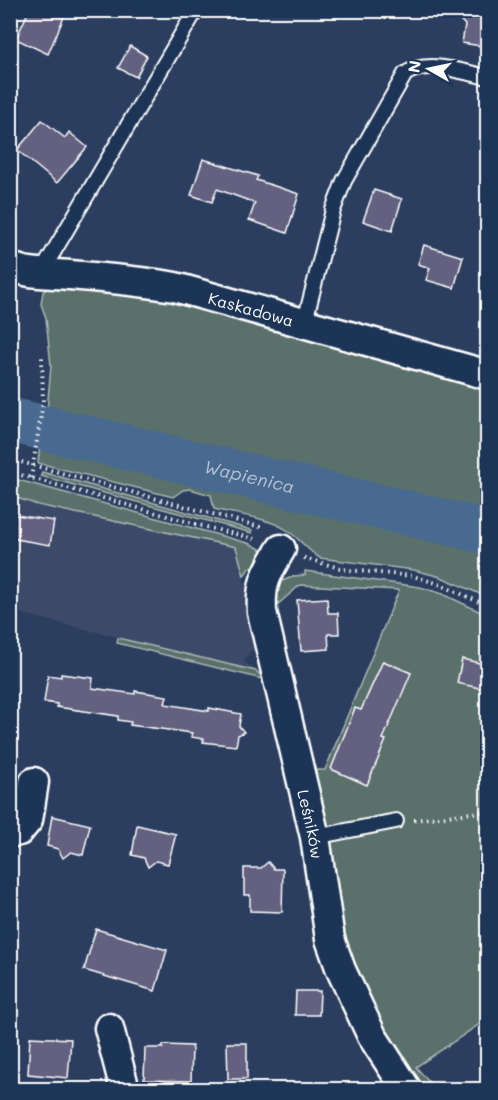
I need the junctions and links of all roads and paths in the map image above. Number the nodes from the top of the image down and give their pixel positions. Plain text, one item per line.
1 (196, 10) edge
2 (488, 77) edge
3 (10, 266) edge
4 (41, 273) junction
5 (304, 325) junction
6 (42, 355) dead end
7 (488, 375) edge
8 (10, 459) edge
9 (34, 466) junction
10 (10, 472) edge
11 (31, 478) junction
12 (281, 549) junction
13 (488, 606) edge
14 (34, 782) dead end
15 (488, 811) edge
16 (396, 821) joint
17 (10, 833) edge
18 (315, 837) junction
19 (109, 1028) dead end
20 (125, 1089) edge
21 (407, 1089) edge

1 - 4 lane
2 - 5 lane
3 - 4 street, Kaskadowa
4 - 5 street, Kaskadowa
5 - 7 street, Kaskadowa
6 - 9 path
8 - 9 path
9 - 11 path
9 - 12 path
10 - 11 path
11 - 12 path
12 - 13 path
12 - 18 street, Leśników
14 - 17 street
15 - 16 path
16 - 18 lane
18 - 21 street, Leśników
19 - 20 street

